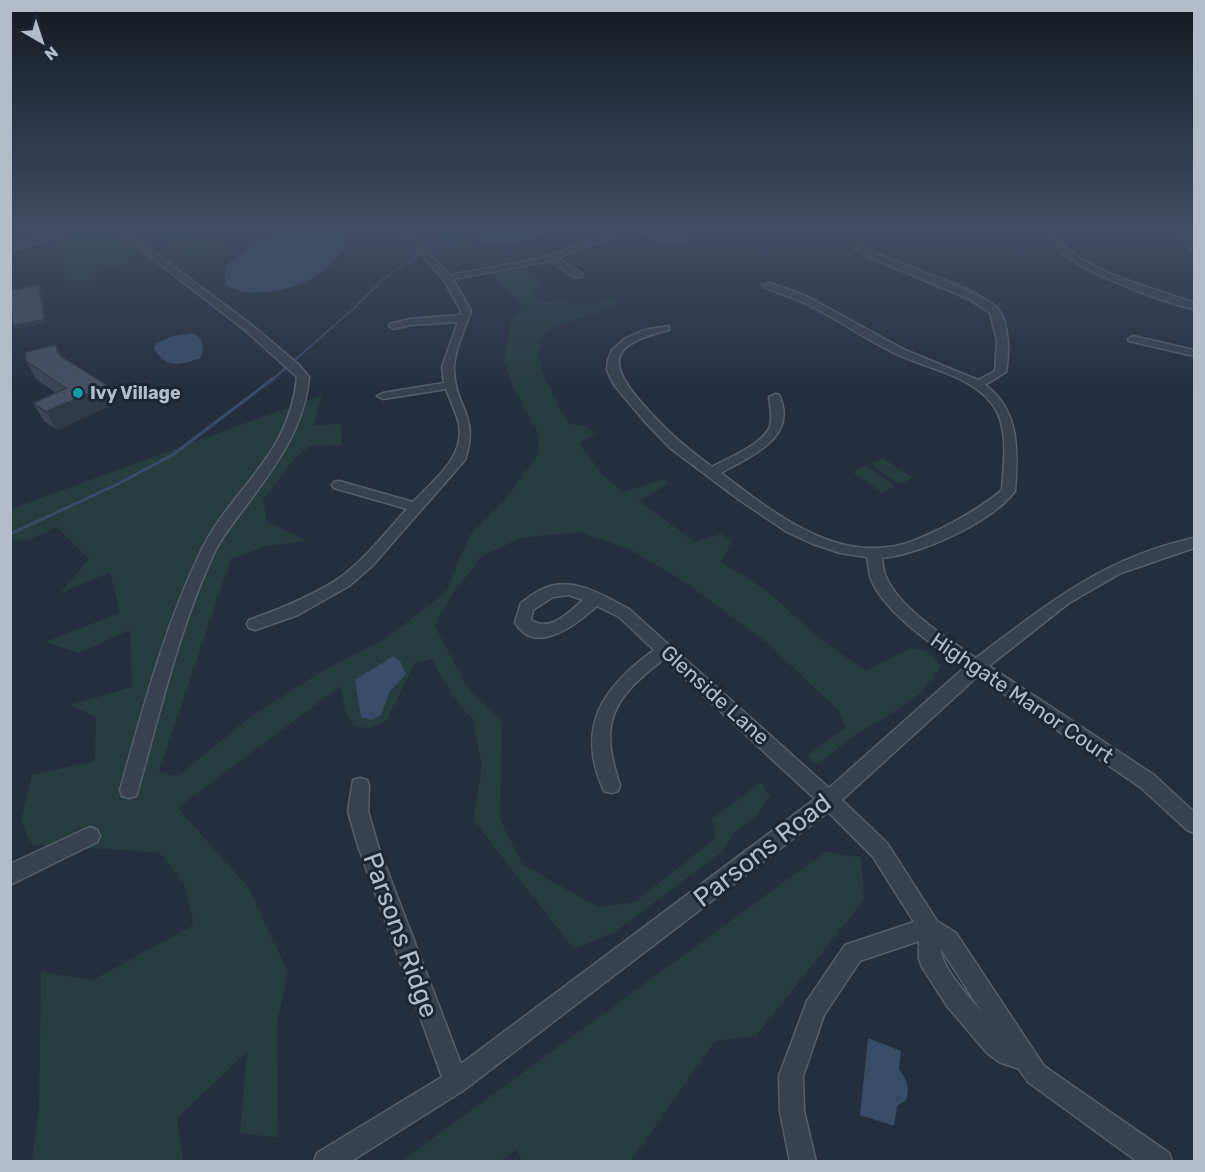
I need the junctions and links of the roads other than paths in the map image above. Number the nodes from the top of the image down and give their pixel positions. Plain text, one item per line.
1 (194, 285) edge
2 (450, 285) edge
3 (767, 285) dead end
4 (943, 285) edge
5 (1142, 285) edge
6 (1192, 303) edge
7 (464, 318) junction
8 (394, 326) dead end
9 (665, 328) dead end
10 (1133, 339) dead end
11 (1194, 353) edge
12 (977, 384) junction
13 (450, 385) junction
14 (383, 396) dead end
15 (776, 397) dead end
16 (713, 471) junction
17 (339, 485) dead end
18 (417, 508) junction
19 (1194, 543) edge
20 (874, 554) junction
21 (595, 598) dead end
22 (255, 624) dead end
23 (665, 650) junction
24 (975, 668) junction
25 (611, 785) dead end
26 (360, 786) dead end
27 (129, 790) dead end
28 (830, 800) junction
29 (1194, 824) edge
30 (90, 836) dead end
31 (10, 875) edge
32 (930, 928) junction
33 (456, 1082) junction
34 (326, 1161) edge
35 (803, 1161) edge
36 (1160, 1161) edge

1 - 27 street
2 - 7 street
3 - 12 street
4 - 12 street
5 - 6 street
7 - 8 street
7 - 13 street
9 - 16 street
10 - 11 street
12 - 20 street
13 - 14 street
13 - 18 street
15 - 16 street
16 - 20 street
17 - 18 street
18 - 22 street
19 - 24 street, Parsons Road
20 - 24 street, Highgate Manor Court
21 - 23 street, Glenside Lane
23 - 25 street
23 - 28 street, Glenside Lane
24 - 28 street, Parsons Road
24 - 29 street, Highgate Manor Court
26 - 33 street, Parsons Ridge
28 - 32 street, Glenside Lane
28 - 33 street, Parsons Road
30 - 31 street
32 - 35 street
32 - 36 street, Glenside Lane
33 - 34 street, Parsons Road

